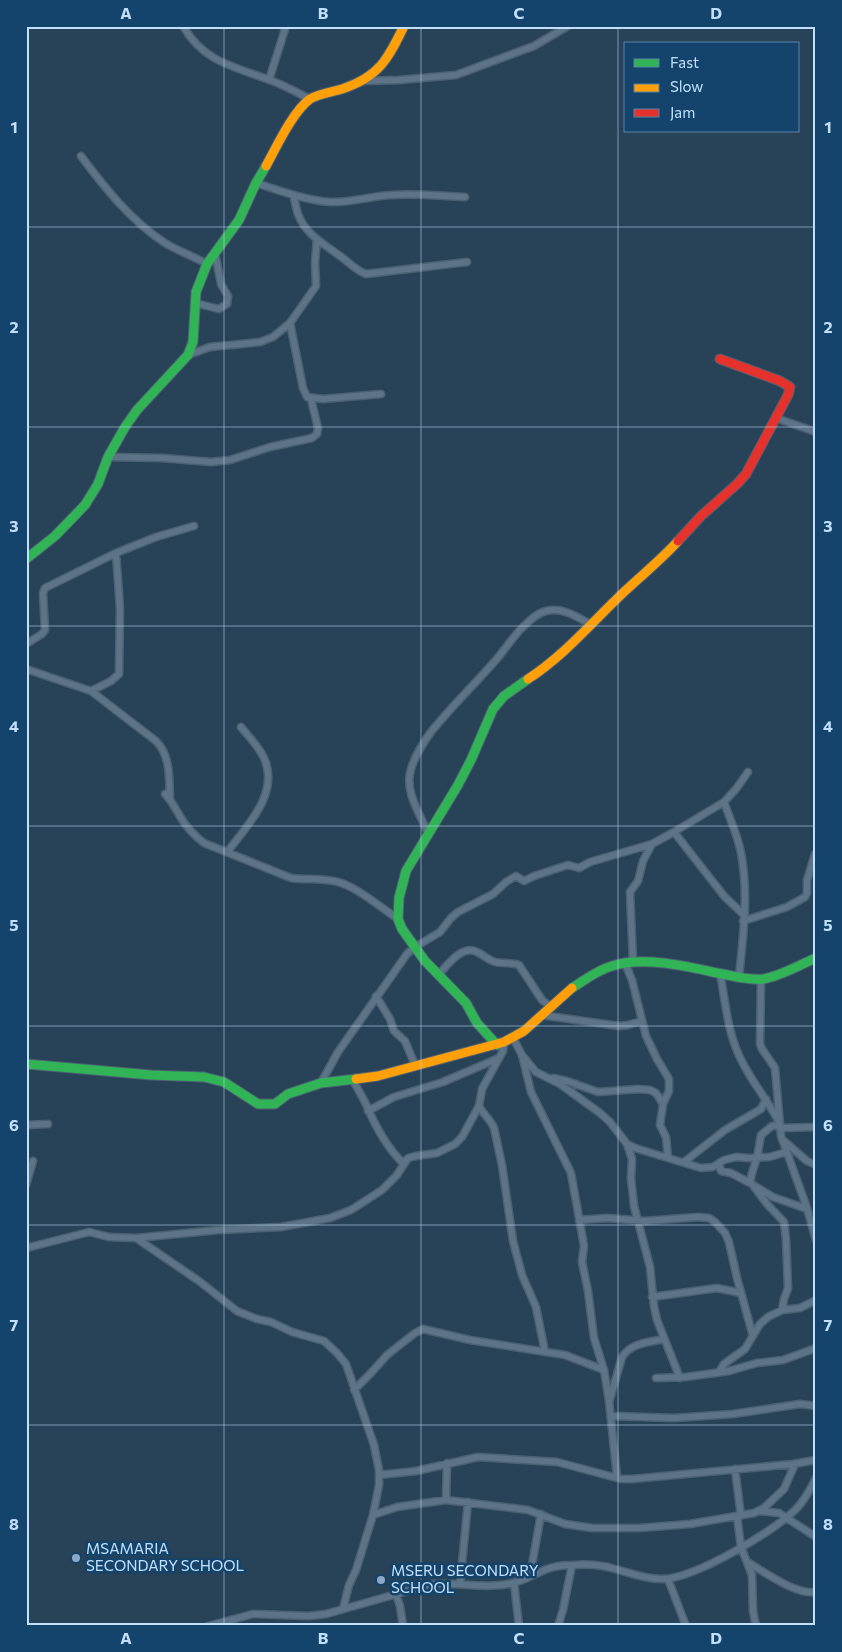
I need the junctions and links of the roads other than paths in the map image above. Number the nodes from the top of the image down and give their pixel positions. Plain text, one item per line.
1 (183, 26) edge
2 (286, 26) edge
3 (404, 26) edge
4 (568, 26) edge
5 (269, 80) junction
6 (362, 80) junction
7 (310, 99) junction
8 (81, 156) dead end
9 (256, 183) junction
10 (293, 195) junction
11 (465, 197) dead end
12 (317, 239) junction
13 (215, 252) junction
14 (467, 262) dead end
15 (207, 264) junction
16 (195, 304) junction
17 (290, 323) junction
18 (188, 355) junction
19 (720, 359) dead end
20 (381, 394) dead end
21 (311, 399) junction
22 (776, 418) junction
23 (816, 432) edge
24 (108, 457) junction
25 (194, 526) dead end
26 (116, 553) junction
27 (26, 559) edge
28 (592, 625) junction
29 (26, 644) edge
30 (26, 670) edge
31 (90, 691) junction
32 (241, 727) dead end
33 (748, 772) dead end
34 (724, 802) junction
35 (674, 832) junction
36 (428, 833) junction
37 (652, 844) junction
38 (228, 851) junction
39 (815, 854) edge
40 (744, 918) junction
41 (398, 919) junction
42 (415, 948) junction
43 (816, 958) edge
44 (629, 962) junction
45 (720, 973) junction
46 (438, 975) junction
47 (739, 977) junction
48 (761, 979) junction
49 (376, 996) junction
50 (551, 1006) junction
51 (541, 1015) junction
52 (642, 1021) junction
53 (513, 1038) junction
54 (500, 1043) junction
55 (522, 1055) junction
56 (499, 1058) junction
57 (26, 1064) edge
58 (415, 1065) junction
59 (549, 1078) junction
60 (353, 1080) junction
61 (321, 1083) junction
62 (766, 1099) junction
63 (663, 1104) junction
64 (479, 1106) junction
65 (368, 1112) junction
66 (48, 1124) dead end
67 (26, 1125) edge
68 (780, 1125) junction
69 (816, 1127) edge
70 (783, 1140) junction
71 (627, 1144) junction
72 (787, 1152) junction
73 (668, 1158) junction
74 (757, 1158) junction
75 (33, 1161) dead end
76 (684, 1162) junction
77 (404, 1164) junction
78 (719, 1164) junction
79 (816, 1165) edge
80 (751, 1183) junction
81 (26, 1184) edge
82 (807, 1209) junction
83 (579, 1220) junction
84 (638, 1221) junction
85 (136, 1238) junction
86 (816, 1240) edge
87 (26, 1248) edge
88 (740, 1293) junction
89 (652, 1297) junction
90 (816, 1300) edge
91 (782, 1310) junction
92 (753, 1336) junction
93 (664, 1339) junction
94 (816, 1348) edge
95 (545, 1352) junction
96 (604, 1370) junction
97 (719, 1372) junction
98 (656, 1378) dead end
99 (680, 1378) junction
100 (354, 1390) junction
101 (609, 1401) junction
102 (816, 1406) edge
103 (611, 1416) junction
104 (816, 1460) edge
105 (447, 1463) junction
106 (795, 1464) junction
107 (735, 1469) junction
108 (379, 1475) junction
109 (617, 1477) junction
110 (816, 1478) edge
111 (446, 1500) junction
112 (468, 1502) junction
113 (758, 1511) junction
114 (373, 1514) junction
115 (540, 1514) junction
116 (739, 1516) junction
117 (787, 1517) junction
118 (816, 1537) edge
119 (742, 1546) junction
120 (749, 1563) junction
121 (572, 1565) junction
122 (530, 1576) junction
123 (668, 1578) junction
124 (514, 1583) junction
125 (460, 1584) junction
126 (816, 1592) edge
127 (396, 1594) junction
128 (343, 1609) junction
129 (208, 1626) edge
130 (403, 1626) edge
131 (518, 1626) edge
132 (558, 1626) edge
133 (686, 1626) edge
134 (756, 1626) edge

1 - 5 street
2 - 5 street
3 - 6 street
4 - 6 street
5 - 7 street
6 - 7 street
7 - 9 street
8 - 15 street
9 - 10 street
9 - 13 street
10 - 11 street
10 - 12 street
12 - 14 street
12 - 17 street
13 - 15 street
13 - 16 street
15 - 16 street
16 - 18 street
17 - 18 street
17 - 21 street
18 - 24 street
19 - 22 street
20 - 21 street
21 - 24 street
22 - 23 street
22 - 28 street
24 - 27 street
25 - 26 street
26 - 29 street
26 - 31 street
28 - 36 street
28 - 36 street
30 - 31 street
31 - 38 street
32 - 38 street
33 - 34 street
34 - 35 street
34 - 40 street
35 - 37 street
35 - 40 street
36 - 41 street
37 - 42 street
37 - 44 street
38 - 41 street
39 - 40 street
40 - 47 street
41 - 42 street
42 - 46 street
42 - 49 street
43 - 48 street
44 - 45 street
44 - 50 street
44 - 52 street
45 - 47 street
45 - 62 street
46 - 50 street
46 - 54 street
47 - 48 street
48 - 68 street
49 - 58 street
49 - 61 street
50 - 51 street
51 - 52 street
51 - 53 street
52 - 63 street
53 - 54 street
53 - 55 street
54 - 56 street
54 - 58 street
55 - 59 street
55 - 83 street
56 - 64 street
56 - 65 street
57 - 61 street
58 - 60 street
59 - 63 street
59 - 71 street
60 - 61 street
60 - 65 street
62 - 68 street
62 - 76 street
63 - 73 street
64 - 77 street
64 - 95 street
65 - 77 street
66 - 67 street
68 - 69 street
68 - 70 street
68 - 74 street
70 - 72 street
70 - 79 street
71 - 73 street
71 - 84 street
72 - 74 street
72 - 82 street
73 - 76 street
74 - 78 street
74 - 80 street
75 - 81 street
76 - 78 street
77 - 85 street
78 - 80 street
80 - 82 street
80 - 91 street
82 - 86 street
83 - 84 street
83 - 96 street
84 - 88 street
84 - 89 street
85 - 87 street
85 - 100 street
88 - 89 street
88 - 92 street
89 - 93 street
90 - 91 street
91 - 92 street
92 - 97 street
93 - 99 street
93 - 101 street
94 - 97 street
95 - 96 street
95 - 100 street
96 - 101 street
97 - 99 street
98 - 99 street
100 - 108 street
101 - 103 street
102 - 103 street
103 - 109 street
104 - 106 street
105 - 108 street
105 - 109 street
105 - 111 street
106 - 107 street
106 - 113 street
107 - 109 street
107 - 116 street
108 - 114 street
110 - 117 street
111 - 112 street
111 - 114 street
112 - 115 street
112 - 125 street
113 - 116 street
113 - 117 street
114 - 128 street
115 - 116 street
115 - 122 street
116 - 119 street
117 - 118 street
117 - 119 street
119 - 120 street
119 - 123 street
120 - 126 street
120 - 134 street
121 - 122 street
121 - 123 street
121 - 132 street
122 - 124 street
123 - 133 street
124 - 125 street
124 - 131 street
125 - 127 street
127 - 128 street
127 - 130 street
128 - 129 street

